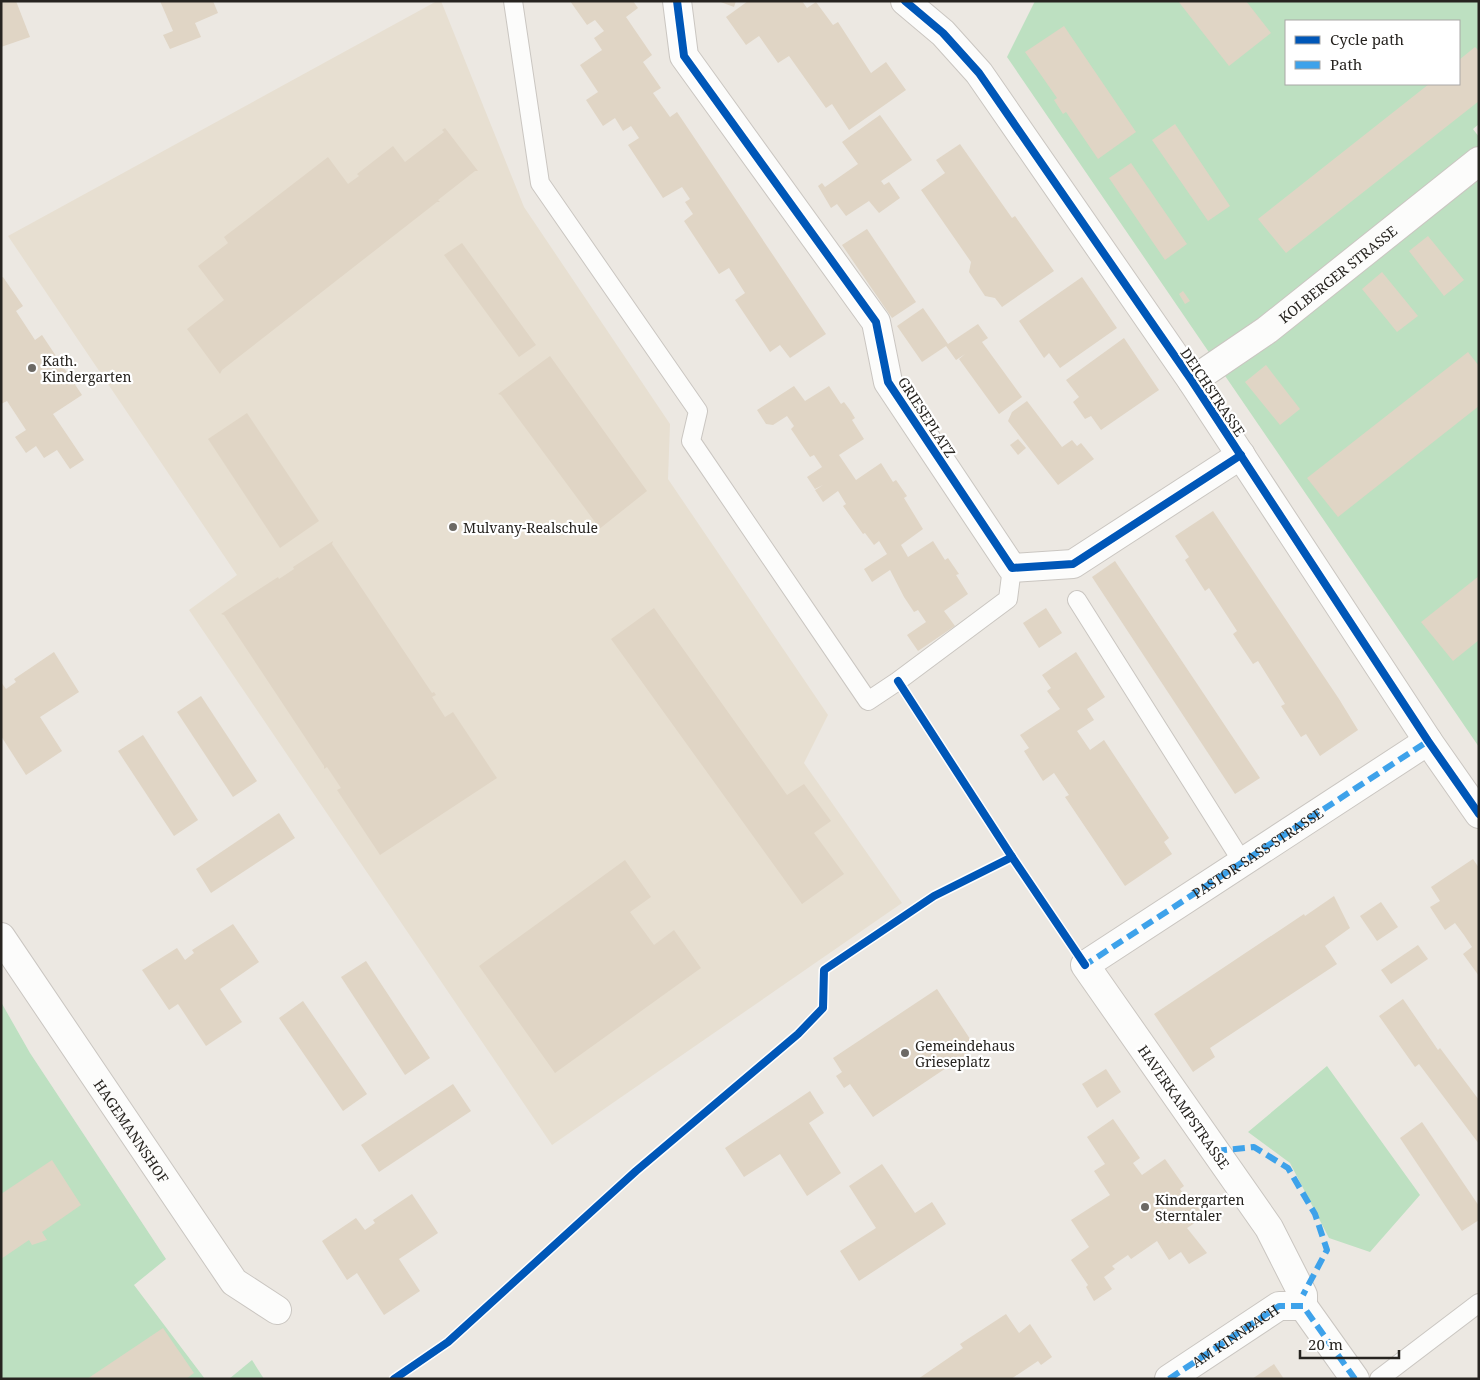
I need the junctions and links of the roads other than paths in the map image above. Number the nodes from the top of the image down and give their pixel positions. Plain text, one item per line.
1 (513, 1) edge
2 (676, 1) edge
3 (905, 1) edge
4 (1479, 161) edge
5 (1192, 381) junction
6 (1240, 455) junction
7 (1012, 568) junction
8 (1077, 600) dead end
9 (1428, 741) junction
10 (1479, 814) edge
11 (1243, 863) junction
12 (1, 937) edge
13 (1086, 965) joint
14 (1479, 1303) edge
15 (1303, 1306) junction
16 (277, 1310) dead end
17 (1169, 1379) edge
18 (1355, 1379) edge
19 (1379, 1379) edge

1 - 7 lane
2 - 7 street, GRIESEPLATZ
3 - 5 street, DEICHSTRASSE
4 - 5 street, KOLBERGER STRASSE
5 - 6 street, DEICHSTRASSE
6 - 7 street
6 - 9 street, DEICHSTRASSE
8 - 11 lane
9 - 10 street, DEICHSTRASSE
9 - 11 street, PASTOR-SASS-STRASSE
11 - 13 street, PASTOR-SASS-STRASSE
12 - 16 street, HAGEMANNSHOF
13 - 15 street, HAVERKAMPSTRASSE
14 - 19 lane
15 - 17 street, AM KINNBACH
15 - 18 street, HAVERKAMPSTRASSE

